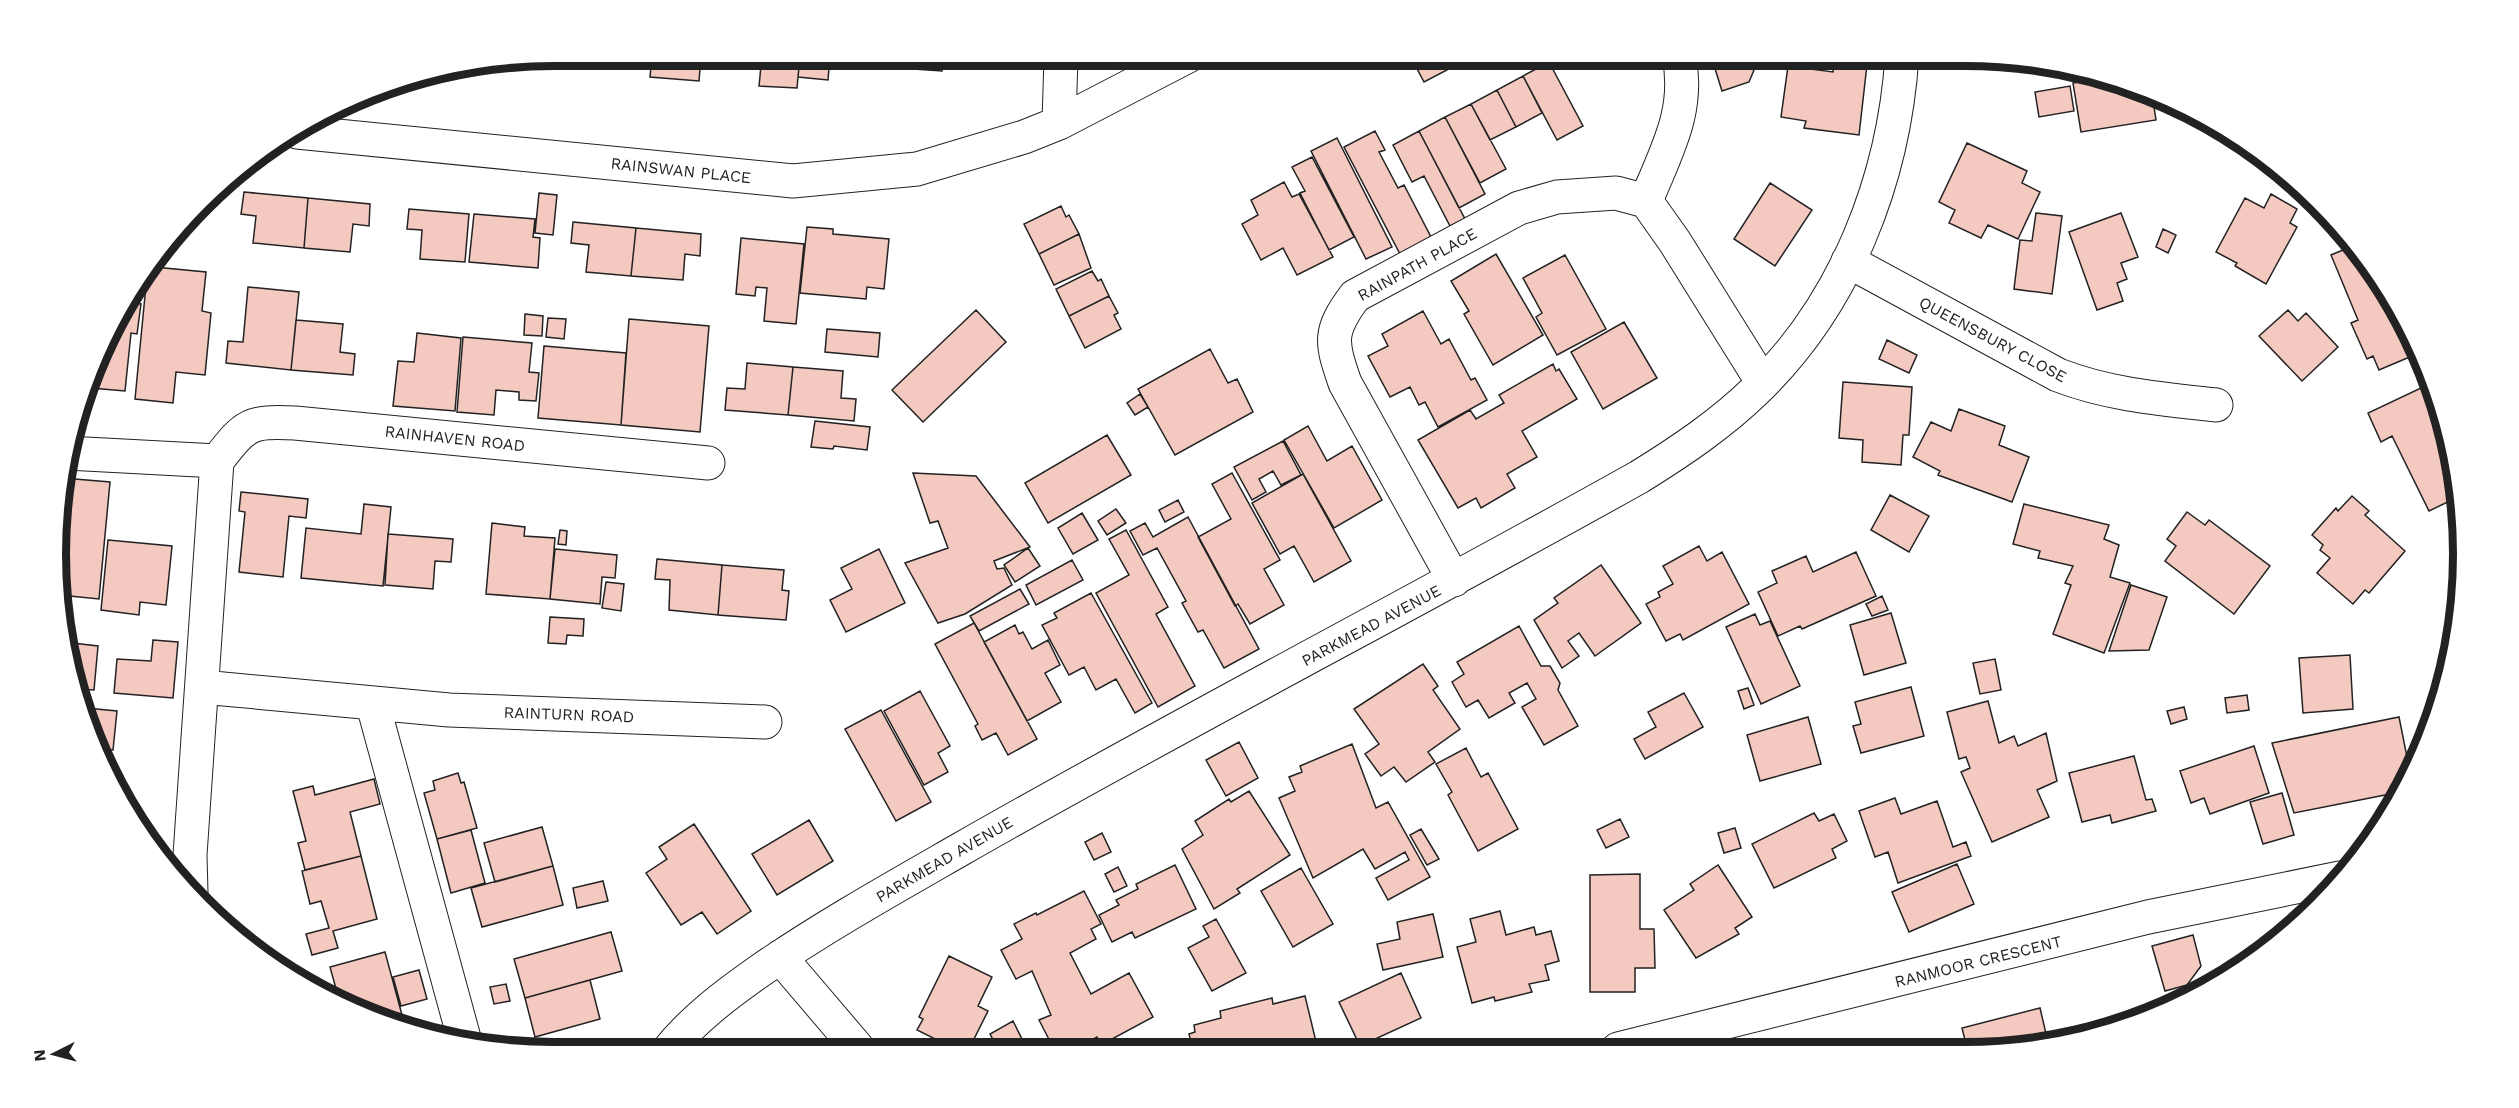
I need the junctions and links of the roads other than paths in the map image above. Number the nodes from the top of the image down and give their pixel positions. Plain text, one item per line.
1 (1061, 66) edge
2 (1169, 66) edge
3 (1681, 66) edge
4 (1901, 66) edge
5 (1059, 123) junction
6 (307, 133) edge
7 (1646, 201) junction
8 (1848, 261) junction
9 (1763, 383) junction
10 (2216, 405) dead end
11 (76, 453) edge
12 (217, 460) junction
13 (708, 463) dead end
14 (1454, 580) junction
15 (202, 687) junction
16 (373, 705) junction
17 (765, 722) dead end
18 (191, 880) edge
19 (2328, 880) edge
20 (780, 957) junction
21 (463, 1034) edge
22 (675, 1042) edge
23 (852, 1042) edge
24 (1646, 1042) edge

1 - 5 street
2 - 5 street, RAINSWAN PLACE
3 - 7 street
4 - 8 street, PARKMEAD AVENUE
5 - 6 street, RAINSWAN PLACE
7 - 9 street
7 - 14 street, RAINPATH PLACE
8 - 9 street, PARKMEAD AVENUE
8 - 10 street, QUEENSBURY CLOSE
9 - 14 street, PARKMEAD AVENUE
11 - 12 street
12 - 13 street, RAINHAVEN ROAD
12 - 15 street
14 - 20 street, PARKMEAD AVENUE
15 - 16 street, RAINTURN ROAD
15 - 18 street
16 - 17 street, RAINTURN ROAD
16 - 21 street
19 - 24 street, RANMOOR CRESCENT
20 - 22 street, PARKMEAD AVENUE
20 - 23 street

